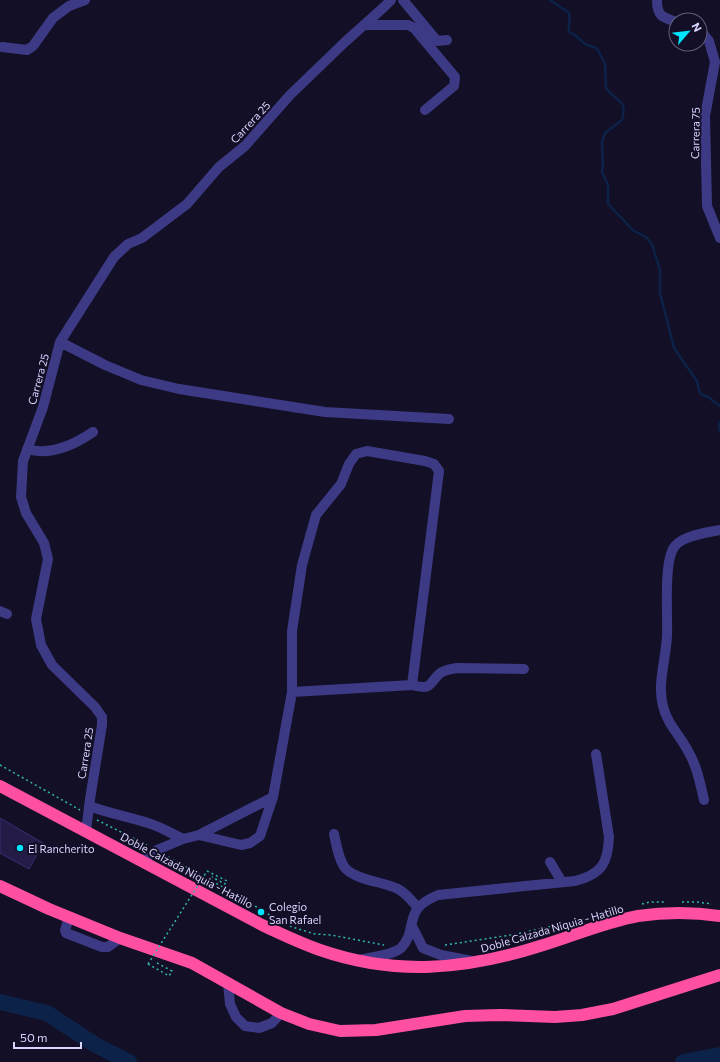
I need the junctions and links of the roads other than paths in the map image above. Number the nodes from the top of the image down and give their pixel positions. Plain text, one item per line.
1 (85, 0) edge
2 (391, 0) edge
3 (403, 0) edge
4 (657, 0) edge
5 (668, 20) edge
6 (364, 25) junction
7 (447, 40) dead end
8 (708, 40) edge
9 (2, 47) dead end
10 (425, 110) dead end
11 (720, 238) edge
12 (60, 342) junction
13 (449, 419) dead end
14 (93, 432) dead end
15 (27, 449) junction
16 (720, 530) edge
17 (524, 669) dead end
18 (412, 685) junction
19 (292, 692) junction
20 (596, 754) dead end
21 (0, 786) edge
22 (273, 796) junction
23 (704, 800) dead end
24 (88, 810) junction
25 (86, 831) junction
26 (334, 834) dead end
27 (199, 835) junction
28 (182, 838) junction
29 (141, 861) junction
30 (550, 862) dead end
31 (562, 882) junction
32 (0, 886) edge
33 (418, 908) junction
34 (720, 916) edge
35 (412, 926) junction
36 (356, 960) junction
37 (480, 962) junction
38 (720, 975) edge
39 (228, 984) junction
40 (281, 1013) junction

1 - 9 street
2 - 6 street, Carrera 25
3 - 7 street
4 - 5 street
6 - 10 street
6 - 12 street, Carrera 25
8 - 11 street, Carrera 75
12 - 13 street
12 - 15 street, Carrera 25
14 - 15 street
15 - 24 street, Carrera 25
16 - 23 street
17 - 18 street
18 - 19 street
18 - 19 street
19 - 22 street
20 - 31 street
21 - 25 highway, Doble Calzada Niquia - Hatillo
22 - 27 street
22 - 27 street
24 - 25 street, Carrera 25
24 - 28 street
25 - 29 highway, Doble Calzada Niquia - Hatillo
26 - 33 street
27 - 28 street
28 - 29 street
29 - 36 highway, Doble Calzada Niquia - Hatillo
30 - 31 street
31 - 33 street
32 - 39 highway
33 - 35 street
34 - 37 highway, Doble Calzada Niquia - Hatillo
35 - 36 street
35 - 37 street
36 - 37 highway, Doble Calzada Niquia - Hatillo
38 - 40 highway
39 - 40 highway
39 - 40 street

